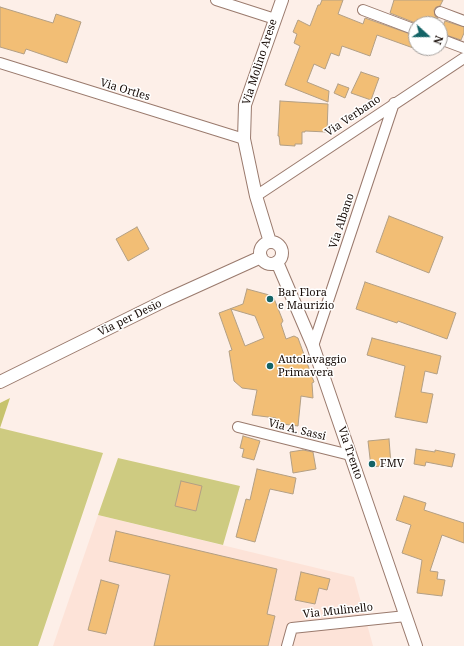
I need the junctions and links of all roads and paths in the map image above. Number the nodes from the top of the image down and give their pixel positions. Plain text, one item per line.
1 (216, 0) edge
2 (282, 0) edge
3 (363, 10) dead end
4 (440, 12) dead end
5 (275, 19) junction
6 (464, 21) edge
7 (408, 27) edge
8 (448, 42) edge
9 (464, 48) edge
10 (464, 58) edge
11 (0, 63) edge
12 (394, 104) junction
13 (244, 140) junction
14 (256, 196) junction
15 (270, 242) junction
16 (261, 257) junction
17 (277, 262) junction
18 (313, 346) junction
19 (2, 379) edge
20 (238, 427) dead end
21 (350, 455) junction
22 (406, 616) junction
23 (287, 646) edge
24 (416, 646) edge

1 - 5 street
2 - 5 street, Via Molino Arese
3 - 7 street
4 - 6 street
5 - 13 street, Via Molino Arese
8 - 9 street
10 - 12 street, Via Verbano
11 - 13 street, Via Ortles
12 - 14 street, Via Verbano
12 - 18 street, Via Albano
13 - 14 street, Via Molino Arese
14 - 15 street, Via Molino Arese
15 - 16 street
15 - 17 street
16 - 17 street
16 - 19 street, Via per Desio
17 - 18 street, Via Trento
18 - 21 street, Via Trento
20 - 21 street, Via A. Sassi
21 - 22 street, Via Trento
22 - 23 street, Via Mulinello
22 - 24 street, Via Trento

